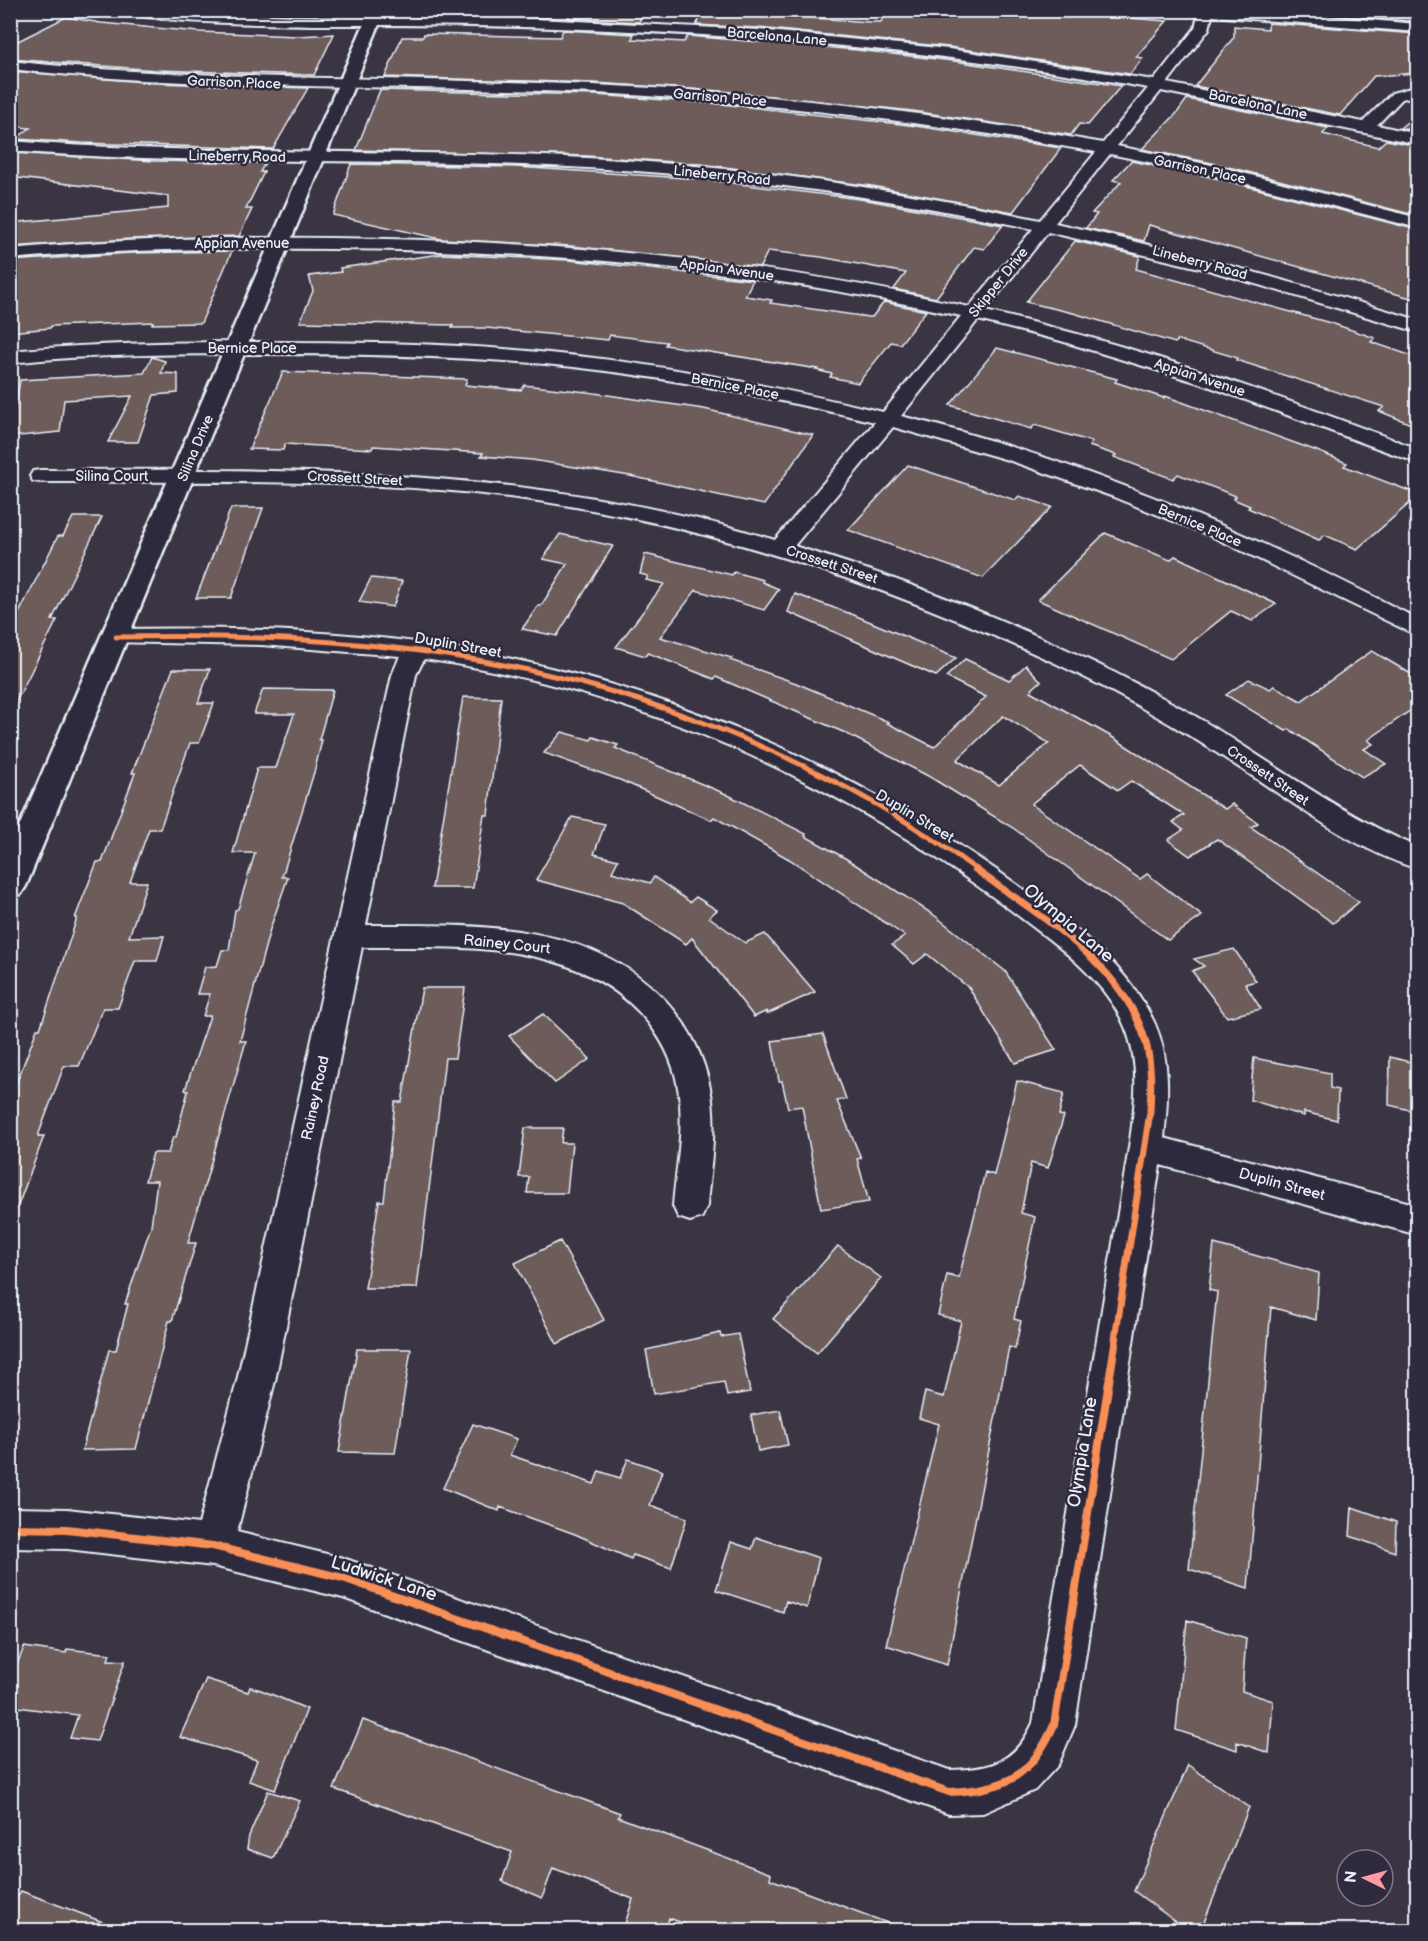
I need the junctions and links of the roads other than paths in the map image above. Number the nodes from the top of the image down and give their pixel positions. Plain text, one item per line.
1 (129, 10) edge
2 (675, 10) edge
3 (1200, 11) edge
4 (376, 16) edge
5 (666, 28) junction
6 (1418, 28) edge
7 (10, 65) edge
8 (348, 84) junction
9 (1158, 85) junction
10 (1418, 90) edge
11 (1367, 127) junction
12 (1418, 139) edge
13 (10, 146) edge
14 (1105, 150) junction
15 (317, 156) junction
16 (1418, 223) edge
17 (1044, 224) junction
18 (280, 243) junction
19 (10, 254) edge
20 (972, 313) junction
21 (1418, 326) edge
22 (237, 348) junction
23 (10, 357) edge
24 (888, 419) junction
25 (1418, 457) edge
26 (41, 476) dead end
27 (183, 476) junction
28 (780, 548) junction
29 (1418, 629) edge
30 (116, 637) junction
31 (416, 650) junction
32 (1418, 859) edge
33 (10, 885) edge
34 (999, 885) joint
35 (349, 936) junction
36 (1146, 1147) junction
37 (690, 1206) dead end
38 (1418, 1220) edge
39 (10, 1528) edge
40 (213, 1546) junction
41 (735, 1717) joint

1 - 4 street, Barcelona Lane
2 - 5 street
3 - 6 street
3 - 9 street, Skipper Drive
4 - 5 street, Barcelona Lane
4 - 8 street, Silina Drive
5 - 9 street, Barcelona Lane
7 - 8 street, Garrison Place
8 - 14 street, Garrison Place
8 - 15 street, Silina Drive
9 - 11 street, Barcelona Lane
9 - 14 street, Skipper Drive
10 - 11 street
11 - 12 street, Barcelona Lane
13 - 15 street, Lineberry Road
14 - 16 street, Garrison Place
14 - 17 street, Skipper Drive
15 - 17 street, Lineberry Road
15 - 18 street, Silina Drive
17 - 20 street, Skipper Drive
17 - 21 street, Lineberry Road
18 - 19 street, Appian Avenue
18 - 20 street, Appian Avenue
18 - 22 street, Silina Drive
20 - 24 street, Skipper Drive
20 - 25 street, Appian Avenue
22 - 23 street, Bernice Place
22 - 24 street, Bernice Place
22 - 27 street, Silina Drive
24 - 28 street, Skipper Drive
24 - 29 street, Bernice Place
26 - 27 street, Silina Court
27 - 28 street, Crossett Street
27 - 30 street, Silina Drive
28 - 32 street, Crossett Street
30 - 31 street, Duplin Street
30 - 33 street, Silina Drive
31 - 34 street, Duplin Street
31 - 35 street, Rainey Road
34 - 36 street, Olympia Lane
35 - 37 street, Rainey Court
35 - 40 street, Rainey Road
36 - 38 street, Duplin Street
36 - 41 street, Olympia Lane
39 - 40 street, Ludwick Lane
40 - 41 street, Ludwick Lane

